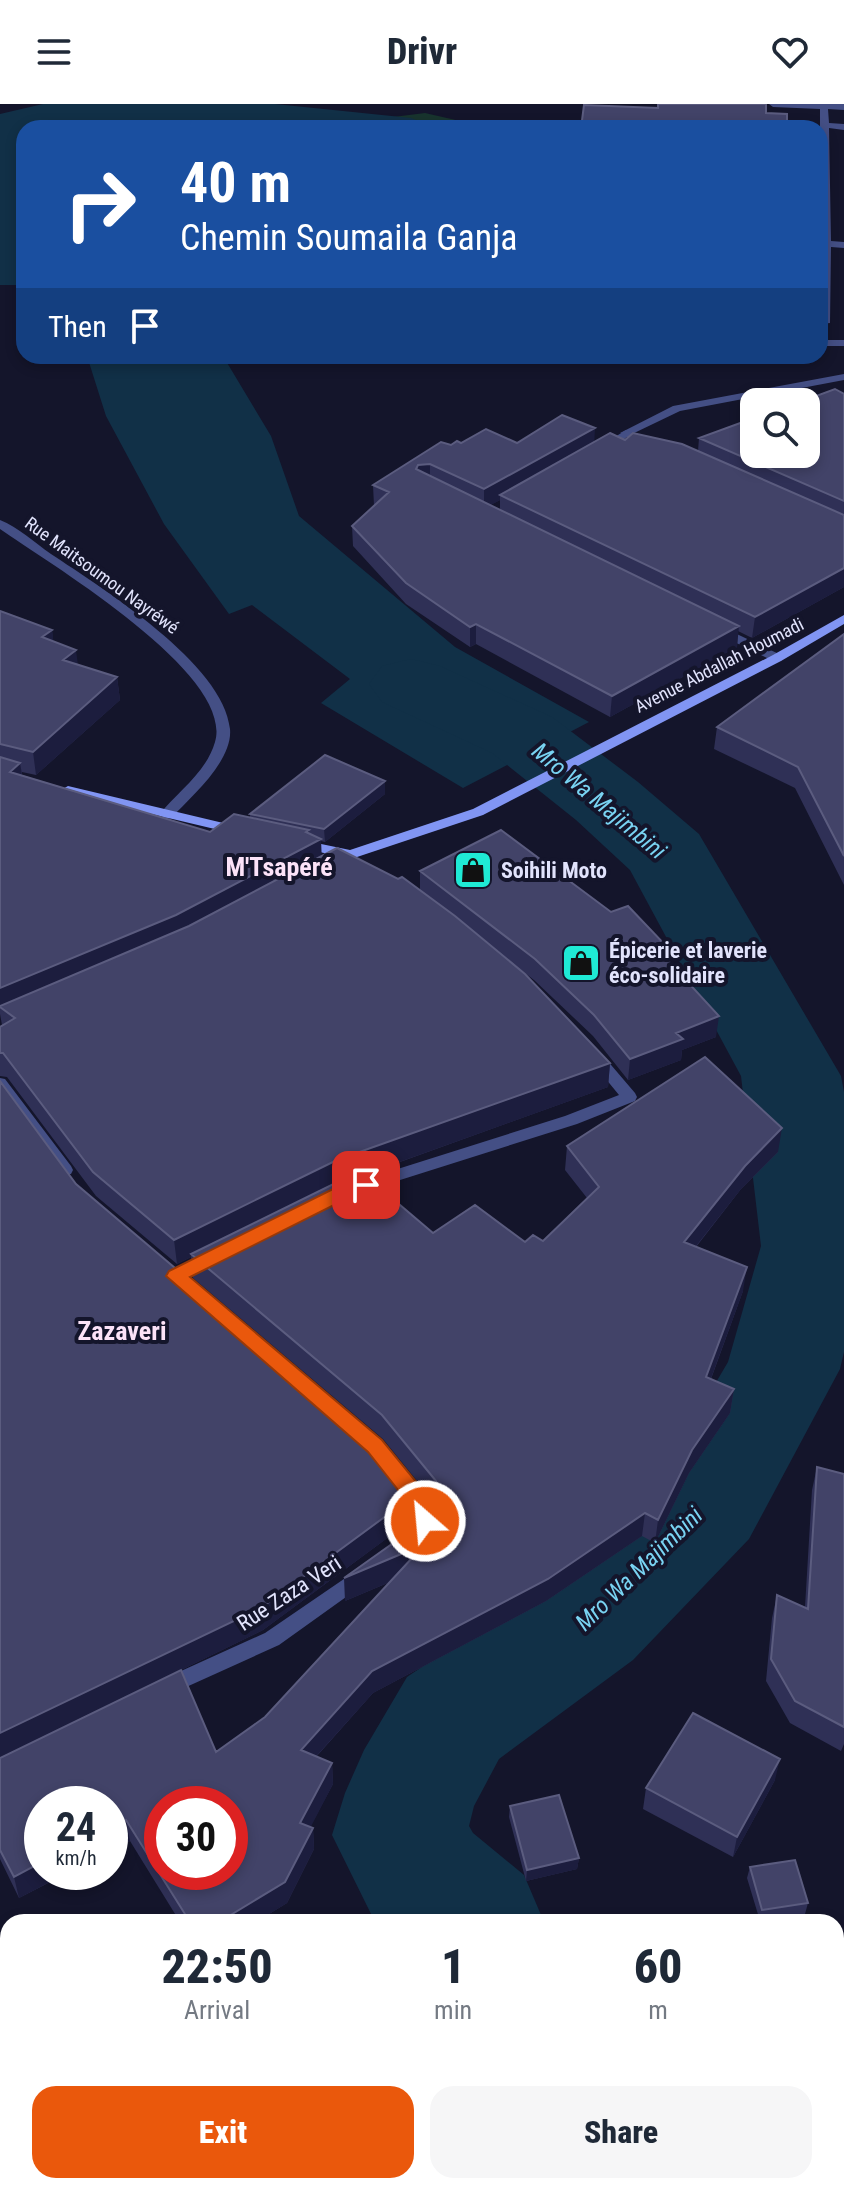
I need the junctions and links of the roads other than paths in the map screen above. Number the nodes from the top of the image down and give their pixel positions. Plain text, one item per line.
1 (773, 104) edge
2 (824, 106) edge
3 (844, 107) edge
4 (844, 377) edge
5 (626, 433) junction
6 (665, 449) edge
7 (587, 460) edge
8 (0, 524) edge
9 (844, 619) edge
10 (709, 624) edge
11 (777, 658) junction
12 (60, 788) edge
13 (166, 815) junction
14 (258, 835) edge
15 (289, 841) edge
16 (351, 855) junction
17 (372, 868) edge
18 (324, 869) edge
19 (584, 1043) edge
20 (0, 1083) edge
21 (79, 1191) edge
22 (331, 1198) edge
23 (218, 1255) edge
24 (176, 1276) edge
25 (385, 1458) edge
26 (394, 1551) edge
27 (369, 1568) edge
28 (146, 1697) edge

1 - 2 street
2 - 3 street
4 - 5 street
5 - 6 street
5 - 7 street
8 - 13 street, Rue Maitsoumou Nayréwé
9 - 11 main road, Avenue Abdallah Houmadi
10 - 11 street
11 - 16 main road, Avenue Abdallah Houmadi
12 - 13 main road
13 - 14 main road
15 - 16 main road
16 - 17 street
16 - 18 street
19 - 22 street
20 - 21 street
23 - 24 street
25 - 26 street
27 - 28 street, Rue Zaza Veri

